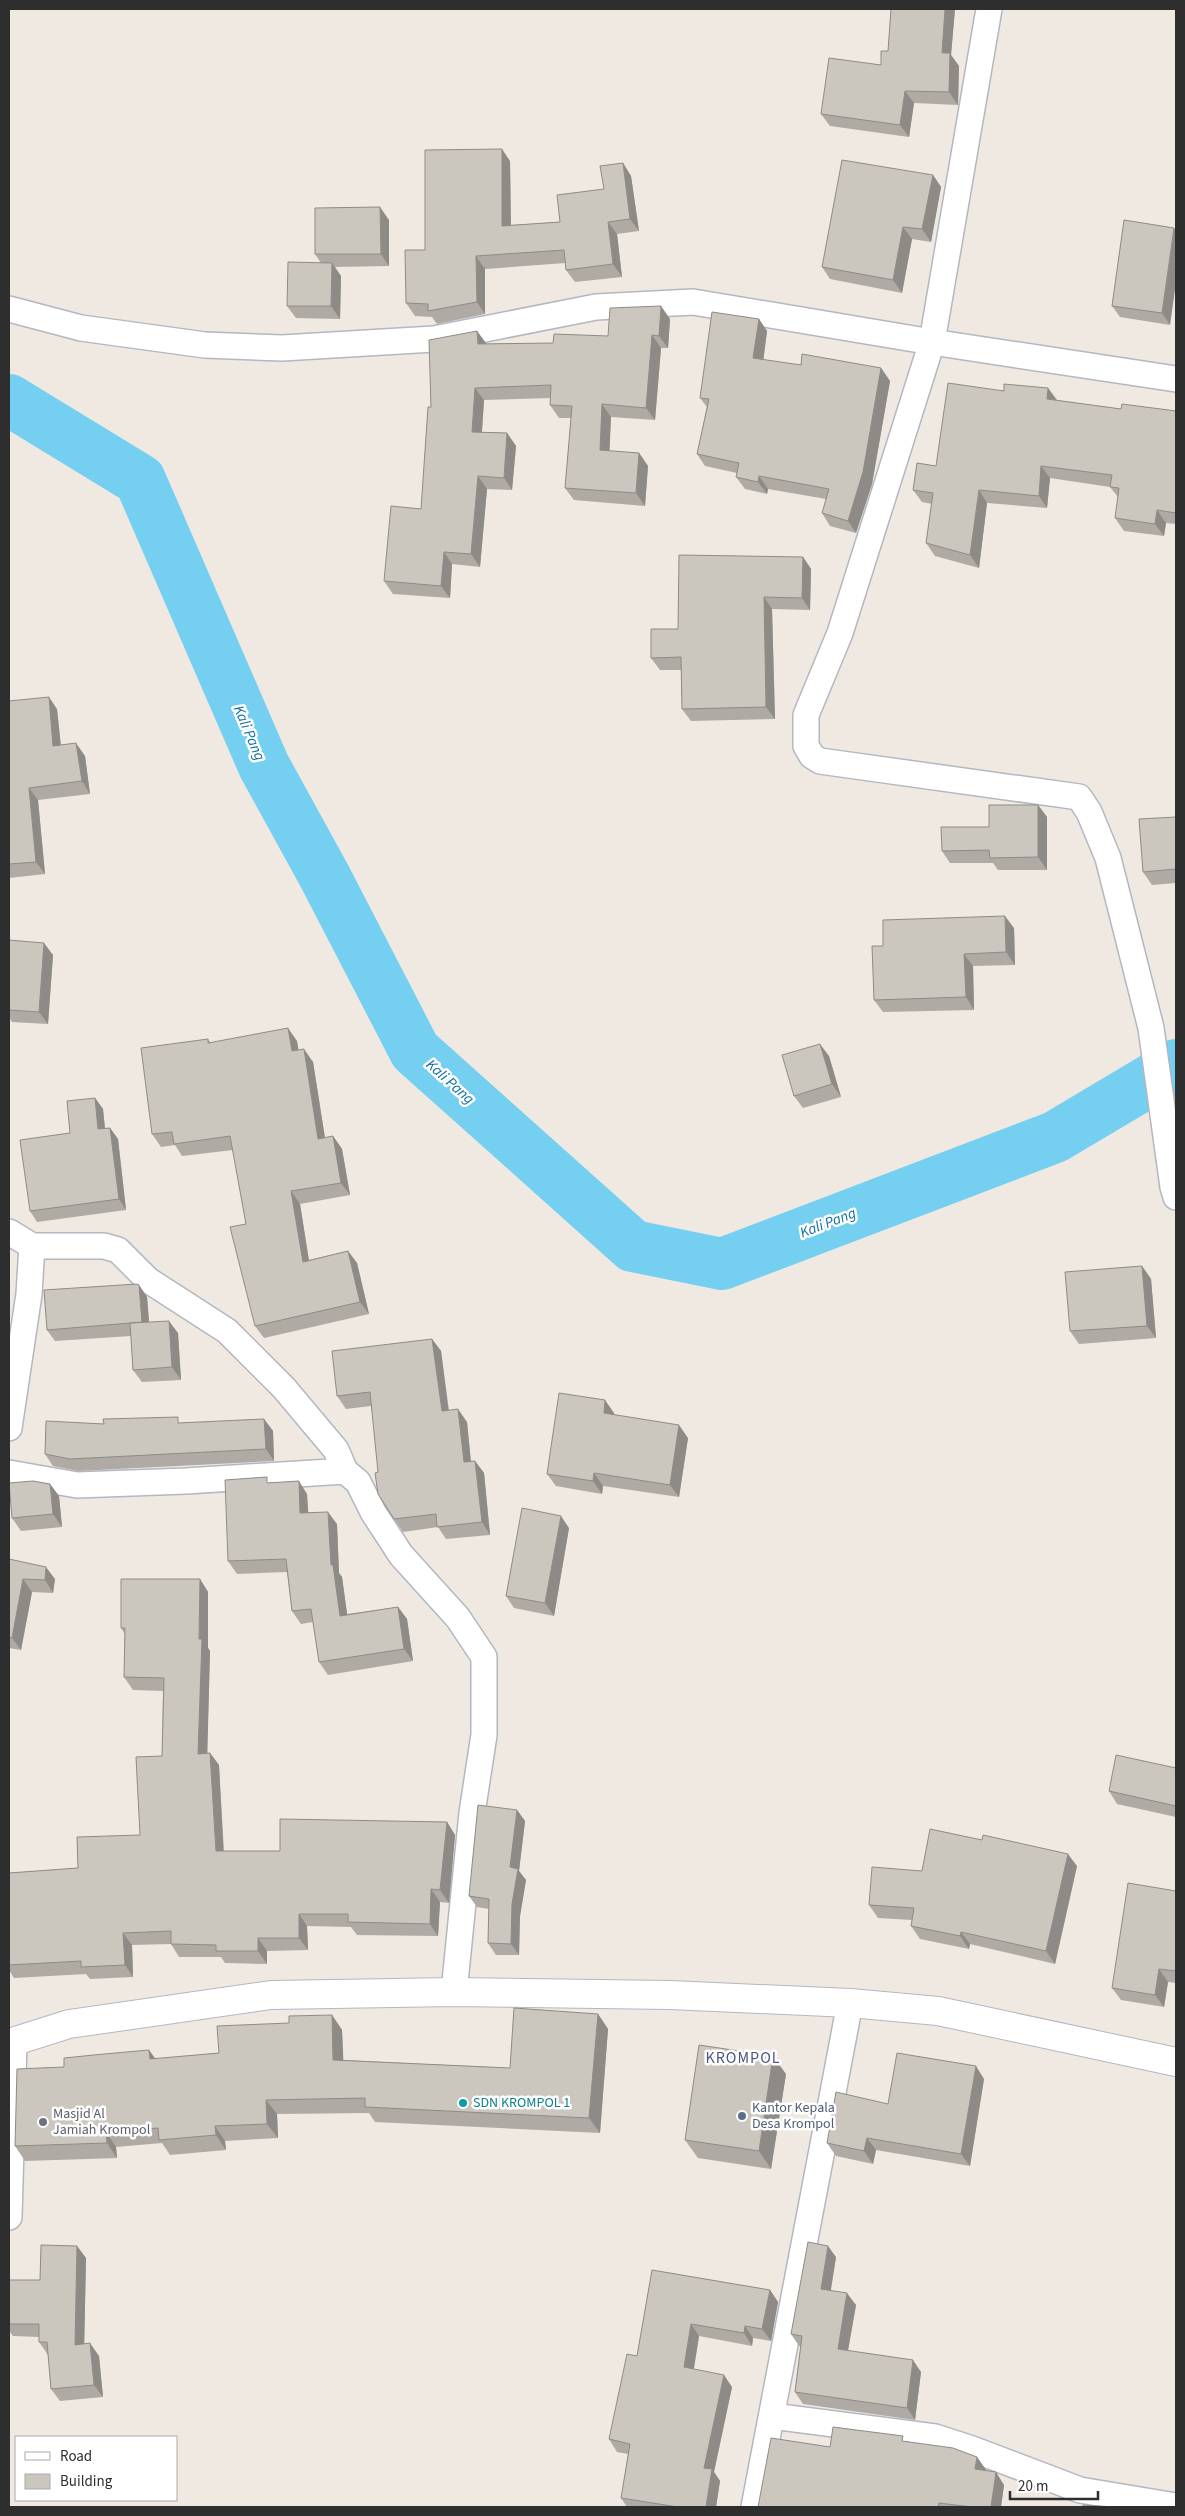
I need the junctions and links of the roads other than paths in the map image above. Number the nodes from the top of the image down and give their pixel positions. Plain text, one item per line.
1 (989, 9) edge
2 (9, 309) edge
3 (932, 342) junction
4 (1176, 379) edge
5 (1176, 1197) edge
6 (9, 1232) edge
7 (32, 1246) junction
8 (9, 1428) edge
9 (345, 1471) junction
10 (9, 1473) edge
11 (454, 1992) junction
12 (850, 2003) junction
13 (11, 2043) edge
14 (1176, 2062) edge
15 (9, 2217) edge
16 (772, 2416) junction
17 (1176, 2506) edge
18 (754, 2507) edge

1 - 3 street
2 - 3 street
3 - 4 street
3 - 5 street
6 - 7 street
7 - 8 street
7 - 9 street
9 - 10 street
9 - 11 street
11 - 12 street
11 - 13 street
12 - 14 street
12 - 16 street
13 - 15 street
16 - 17 street
16 - 18 street

